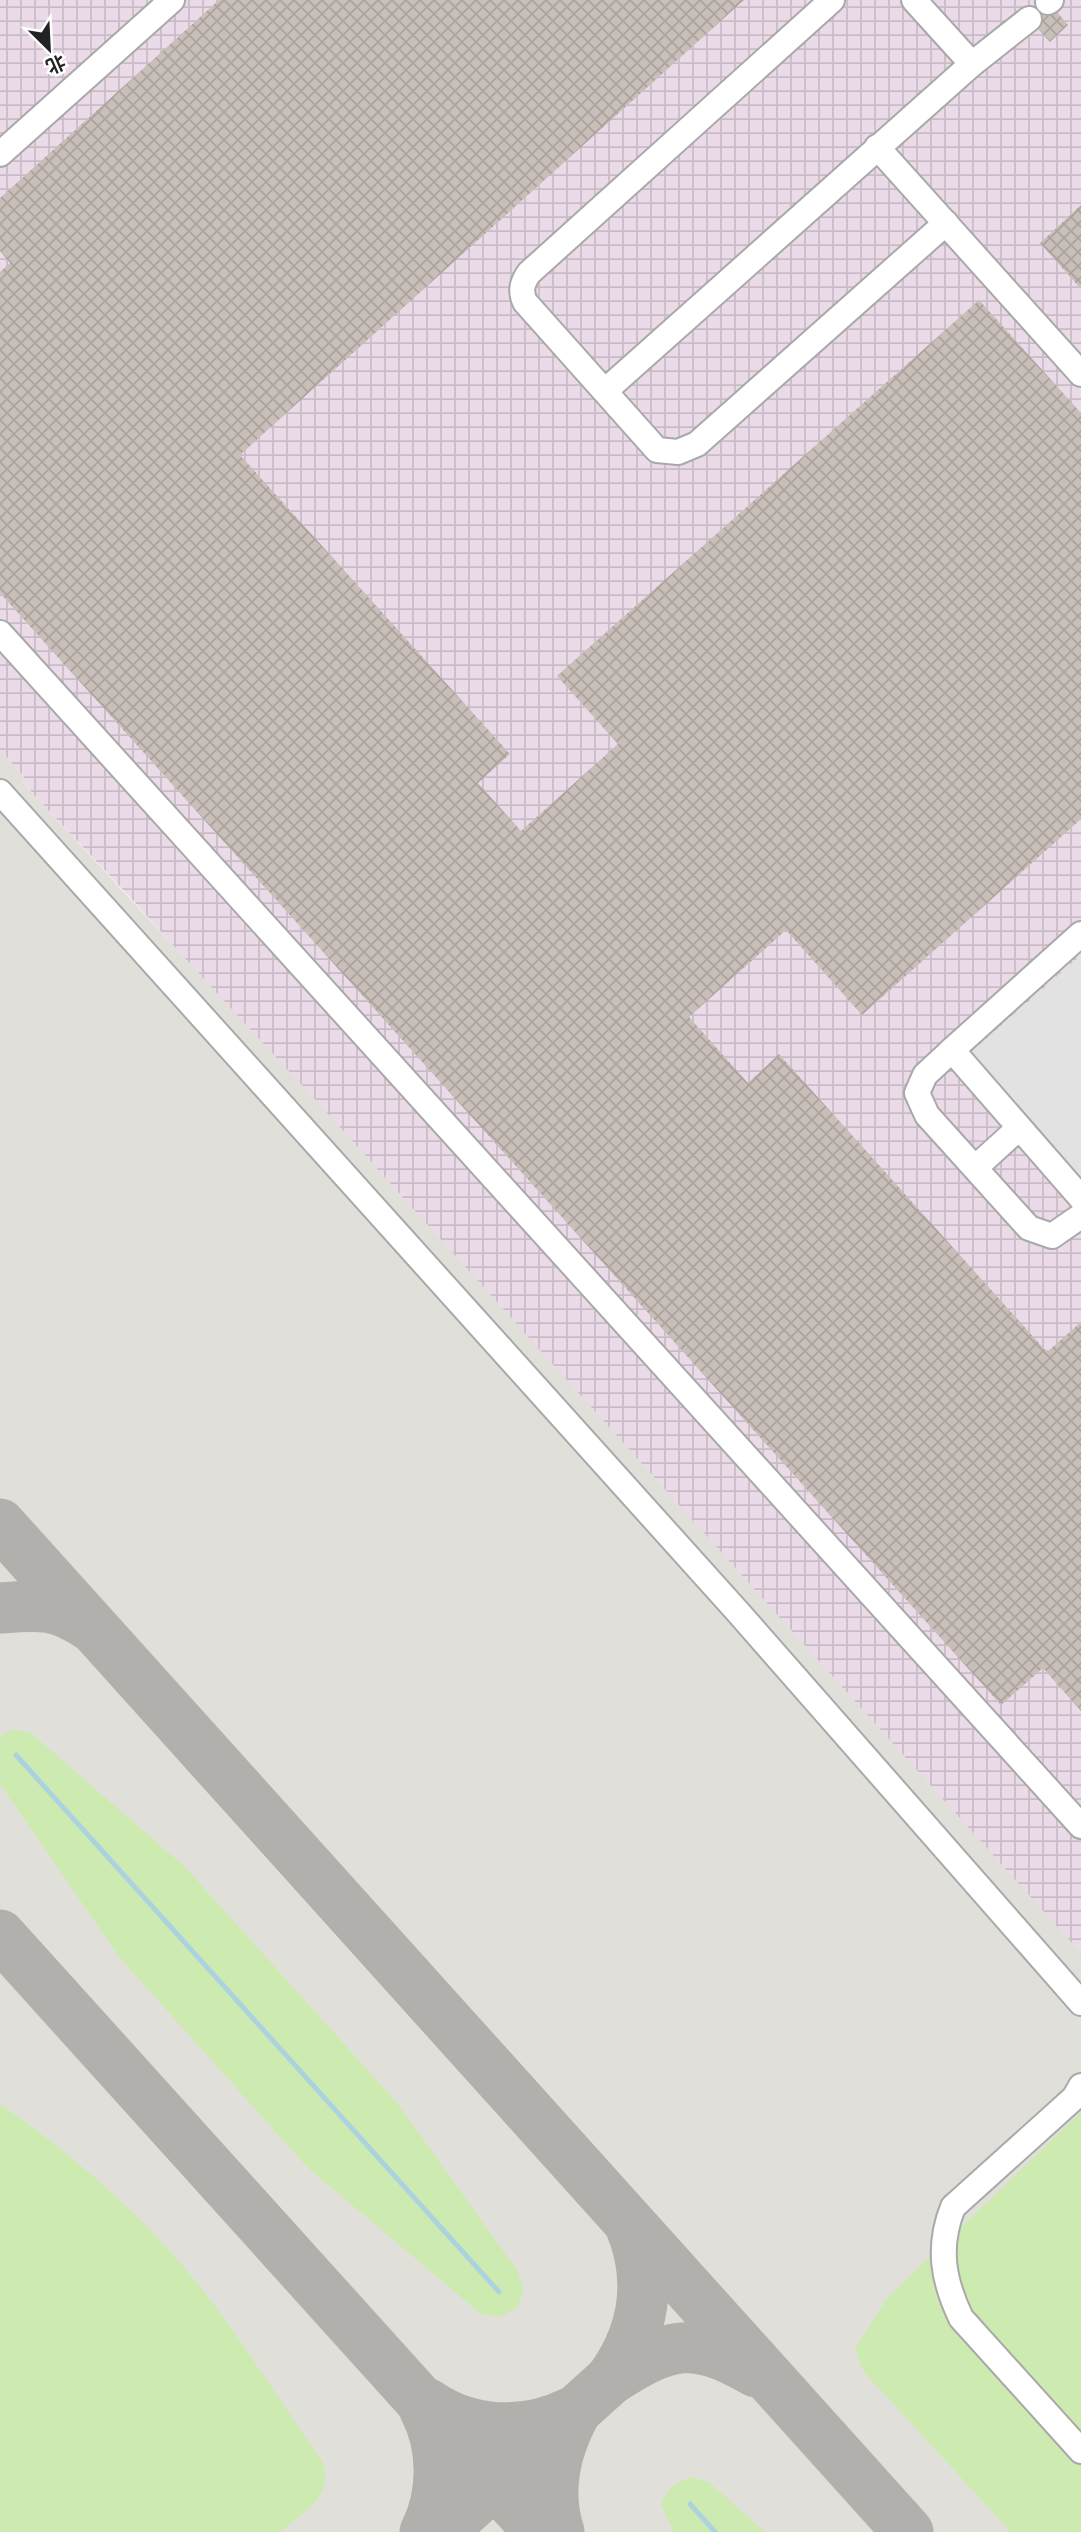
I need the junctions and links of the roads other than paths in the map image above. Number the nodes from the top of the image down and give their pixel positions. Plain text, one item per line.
1 (172, 0) edge
2 (832, 0) edge
3 (914, 0) edge
4 (1030, 19) dead end
5 (972, 64) junction
6 (877, 147) junction
7 (0, 154) edge
8 (946, 223) junction
9 (1081, 374) edge
10 (605, 391) junction
11 (0, 633) edge
12 (0, 792) edge
13 (1081, 934) edge
14 (951, 1050) junction
15 (1019, 1128) junction
16 (976, 1167) junction
17 (1081, 1198) edge
18 (1081, 1216) edge
19 (1081, 1826) edge
20 (1081, 2003) edge
21 (1081, 2086) edge
22 (1081, 2451) edge

1 - 7 lane
2 - 10 lane
3 - 5 lane
4 - 5 lane
5 - 6 lane
6 - 8 lane
6 - 10 lane
8 - 9 lane
8 - 10 lane
11 - 19 lane
12 - 20 lane
13 - 14 lane
14 - 15 lane
14 - 16 lane
15 - 16 lane
15 - 17 lane
16 - 18 lane
21 - 22 lane

